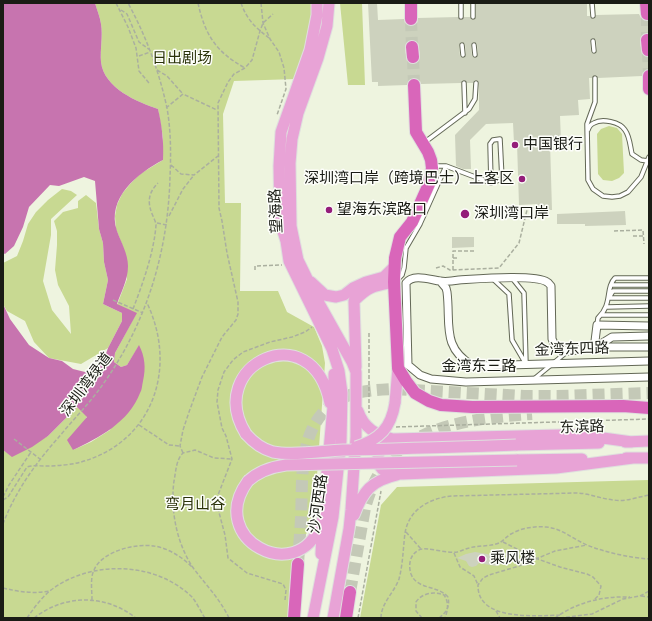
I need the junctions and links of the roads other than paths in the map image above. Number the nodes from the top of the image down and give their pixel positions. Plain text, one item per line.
1 (317, 3) edge
2 (329, 3) edge
3 (411, 3) edge
4 (461, 3) edge
5 (473, 3) edge
6 (592, 3) edge
7 (593, 16) dead end
8 (462, 17) dead end
9 (473, 17) dead end
10 (412, 19) tunnel mouth
11 (594, 41) dead end
12 (462, 45) dead end
13 (474, 45) dead end
14 (594, 51) dead end
15 (463, 55) dead end
16 (475, 55) dead end
17 (649, 76) edge
18 (595, 78) dead end
19 (476, 82) dead end
20 (464, 83) dead end
21 (414, 84) tunnel mouth
22 (649, 89) edge
23 (465, 113) junction
24 (587, 131) junction
25 (422, 143) junction
26 (648, 160) edge
27 (446, 166) junction
28 (432, 168) junction
29 (491, 183) junction
30 (399, 267) junction
31 (303, 274) junction
32 (408, 277) junction
33 (493, 278) junction
34 (512, 278) junction
35 (649, 278) edge
36 (440, 281) junction
37 (649, 284) edge
38 (611, 285) junction
39 (394, 288) junction
40 (649, 291) edge
41 (609, 298) junction
42 (649, 298) edge
43 (649, 306) edge
44 (607, 307) junction
45 (601, 315) junction
46 (649, 315) edge
47 (597, 326) junction
48 (649, 326) edge
49 (649, 336) edge
50 (649, 347) edge
51 (332, 349) junction
52 (594, 349) junction
53 (569, 351) junction
54 (649, 361) edge
55 (552, 364) junction
56 (526, 365) junction
57 (398, 368) junction
58 (356, 372) junction
59 (649, 377) edge
60 (533, 380) junction
61 (342, 393) joint
62 (357, 409) junction
63 (649, 409) edge
64 (532, 414) tunnel mouth
65 (332, 417) junction
66 (400, 440) junction
67 (649, 441) edge
68 (632, 442) junction
69 (340, 450) junction
70 (633, 458) junction
71 (649, 458) edge
72 (402, 474) junction
73 (323, 515) junction
74 (349, 529) junction
75 (298, 564) tunnel mouth
76 (350, 592) tunnel mouth
77 (316, 597) junction
78 (294, 618) edge
79 (313, 618) edge
80 (333, 618) edge
81 (346, 618) edge

1 - 51 main road, 望海路
2 - 31 main road, 望海路
3 - 10 highway
4 - 8 lane
5 - 9 lane
6 - 7 lane
11 - 14 lane
12 - 15 lane
13 - 16 lane
17 - 22 highway
18 - 24 lane
19 - 23 lane
20 - 23 lane
21 - 25 highway
23 - 25 lane
24 - 26 lane
24 - 26 lane
25 - 28 highway
27 - 28 lane
27 - 29 lane
27 - 30 lane
28 - 30 highway
29 - 29 lane
30 - 31 main road
30 - 32 lane
30 - 39 highway
31 - 58 main road, 望海路
32 - 36 street
32 - 60 street, 金湾东三路
33 - 34 street
33 - 36 street
33 - 56 lane
34 - 53 street
34 - 56 lane
35 - 38 lane
36 - 56 street, 金湾东四路
37 - 38 lane
38 - 41 lane
39 - 57 highway
39 - 58 main road
40 - 41 lane
41 - 42 lane
41 - 44 lane
43 - 44 lane
44 - 45 lane
45 - 46 lane
45 - 47 lane
47 - 48 street
47 - 52 street
49 - 52 street
50 - 52 street
51 - 61 main road, 望海路
51 - 65 main road
52 - 53 street
53 - 55 lane
54 - 55 street, 金湾东四路
55 - 56 street, 金湾东四路
55 - 60 lane
57 - 63 highway
57 - 69 main road, bridge
58 - 62 main road, 望海路
59 - 60 street, 金湾东三路
61 - 77 main road, 沙河西路
62 - 66 main road
62 - 74 main road, 沙河西路
63 - 64 highway
65 - 69 main road, bridge
65 - 73 main road
66 - 68 main road
66 - 72 main road
67 - 68 main road, 东滨路
68 - 69 main road, 东滨路, bridge
70 - 71 main road, 东滨路
70 - 72 main road
70 - 73 main road, 东滨路, bridge
72 - 74 main road
73 - 77 main road
74 - 80 main road, 沙河西路
75 - 78 highway
76 - 81 highway
77 - 79 main road, 沙河西路

